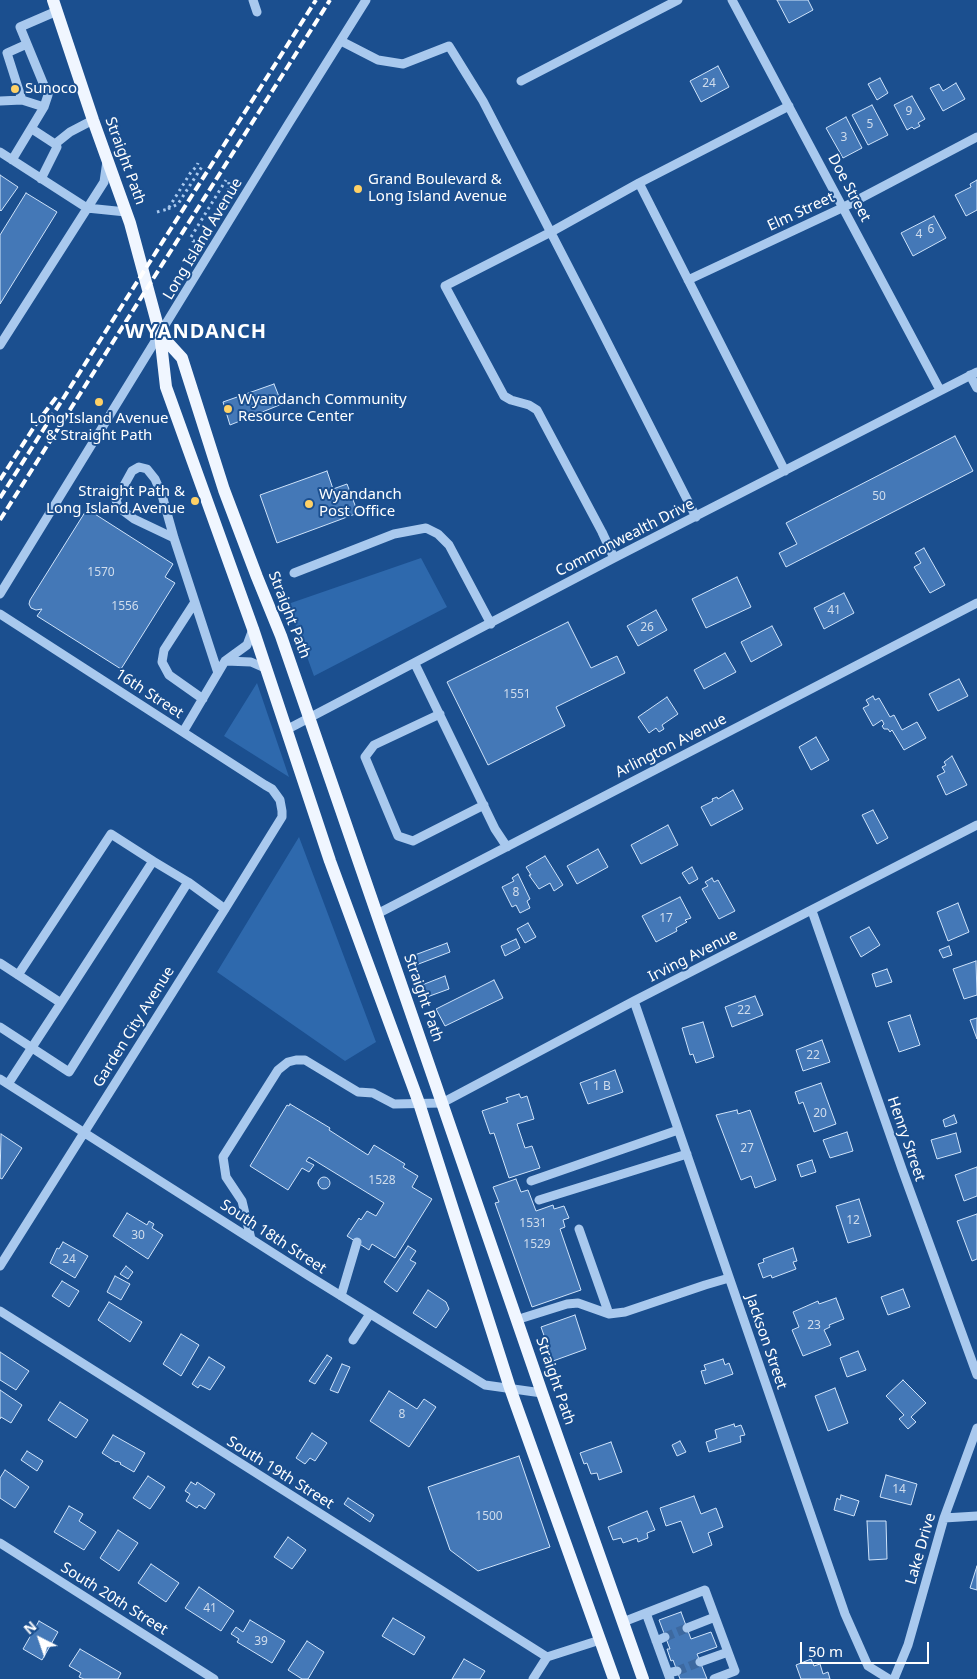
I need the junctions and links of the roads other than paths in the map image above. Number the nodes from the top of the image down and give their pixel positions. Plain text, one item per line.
1 (253, 0) edge
2 (366, 0) edge
3 (678, 0) edge
4 (732, 0) edge
5 (55, 6) edge
6 (257, 12) dead end
7 (341, 40) junction
8 (27, 44) junction
9 (4, 56) edge
10 (520, 81) dead end
11 (22, 100) junction
12 (0, 101) edge
13 (789, 106) junction
14 (44, 107) junction
15 (93, 120) junction
16 (32, 129) junction
17 (977, 137) edge
18 (55, 144) junction
19 (0, 152) edge
20 (107, 159) junction
21 (12, 160) junction
22 (41, 179) junction
23 (639, 183) junction
24 (844, 207) junction
25 (87, 208) junction
26 (126, 212) junction
27 (551, 232) junction
28 (688, 280) junction
29 (160, 334) junction
30 (0, 346) edge
31 (973, 374) edge
32 (977, 388) edge
33 (940, 390) junction
34 (785, 471) junction
35 (696, 517) junction
36 (174, 538) junction
37 (614, 558) junction
38 (294, 573) dead end
39 (0, 594) edge
40 (195, 602) junction
41 (977, 603) edge
42 (0, 614) edge
43 (491, 624) junction
44 (253, 629) junction
45 (225, 661) junction
46 (415, 664) junction
47 (266, 669) junction
48 (218, 672) junction
49 (203, 699) junction
50 (440, 714) junction
51 (309, 719) junction
52 (286, 730) junction
53 (183, 732) junction
54 (280, 800) joint
55 (484, 805) junction
56 (977, 825) edge
57 (506, 847) junction
58 (153, 861) junction
59 (188, 882) junction
60 (225, 909) junction
61 (812, 911) junction
62 (377, 914) junction
63 (0, 963) edge
64 (18, 975) junction
65 (634, 1001) junction
66 (62, 1003) junction
67 (0, 1027) edge
68 (32, 1048) junction
69 (4, 1081) edge
70 (419, 1103) junction
71 (442, 1103) junction
72 (678, 1130) junction
73 (84, 1133) junction
74 (686, 1154) junction
75 (530, 1181) dead end
76 (539, 1200) dead end
77 (579, 1229) dead end
78 (251, 1239) junction
79 (357, 1242) dead end
80 (0, 1266) edge
81 (729, 1278) junction
82 (341, 1296) junction
83 (0, 1311) edge
84 (370, 1314) junction
85 (609, 1314) junction
86 (516, 1320) junction
87 (353, 1340) dead end
88 (977, 1375) edge
89 (510, 1388) junction
90 (542, 1393) junction
91 (977, 1428) edge
92 (977, 1516) edge
93 (944, 1518) junction
94 (0, 1543) edge
95 (646, 1613) junction
96 (715, 1617) junction
97 (623, 1622) junction
98 (687, 1628) tunnel mouth
99 (665, 1637) tunnel mouth
100 (600, 1640) junction
101 (656, 1641) junction
102 (728, 1652) junction
103 (547, 1656) junction
104 (700, 1662) tunnel mouth
105 (677, 1671) tunnel mouth
106 (669, 1676) edge
107 (214, 1679) edge
108 (533, 1679) edge
109 (614, 1679) edge
110 (643, 1679) edge
111 (714, 1679) edge
112 (889, 1679) edge
113 (894, 1679) edge

1 - 6 street
2 - 7 street, Long Island Avenue
3 - 10 street
4 - 13 street, Doe Street
5 - 8 street
5 - 15 main road, Straight Path
7 - 27 street
7 - 29 street, Long Island Avenue
8 - 9 street
8 - 14 street
9 - 11 street
11 - 12 street
11 - 14 street
13 - 23 street
13 - 24 street, Doe Street
14 - 16 street
15 - 18 street
15 - 20 main road, Straight Path
16 - 18 street
16 - 21 street
17 - 24 street, Elm Street
18 - 22 street
19 - 21 street
20 - 25 street
20 - 26 main road, Straight Path
21 - 22 street
22 - 25 street
23 - 27 street
23 - 28 street
24 - 28 street, Elm Street
24 - 33 street, Doe Street
25 - 26 street
25 - 30 street
26 - 29 main road, Straight Path
27 - 35 street
27 - 37 street
28 - 34 street
29 - 39 street, Long Island Avenue
29 - 44 main road, Straight Path
29 - 51 main road, Straight Path
31 - 32 street
31 - 33 street, Commonwealth Drive
33 - 34 street, Commonwealth Drive
34 - 35 street, Commonwealth Drive
35 - 37 street, Commonwealth Drive
36 - 36 street
36 - 40 street
37 - 43 street, Commonwealth Drive
38 - 43 street
40 - 48 street
40 - 49 street
41 - 57 street, Arlington Avenue
42 - 53 street, 16th Street
43 - 46 street, Commonwealth Drive
44 - 45 street
44 - 47 main road, Straight Path
45 - 47 street
45 - 48 street
46 - 50 street
46 - 51 street, Commonwealth Drive
47 - 52 main road, Straight Path
48 - 49 street
49 - 53 street
50 - 55 street
50 - 55 street
51 - 52 street, Commonwealth Drive
51 - 62 main road, Straight Path
52 - 70 main road, Straight Path
53 - 54 street, 16th Street
54 - 60 street, Garden City Avenue
55 - 57 street
56 - 61 street, Irving Avenue
57 - 62 street, Arlington Avenue
58 - 59 street
58 - 64 street
58 - 66 street
59 - 60 street
59 - 68 street
60 - 73 street, Garden City Avenue
61 - 65 street, Irving Avenue
61 - 88 street, Henry Street
62 - 71 main road, Straight Path
63 - 64 street
64 - 66 street
65 - 71 street, Irving Avenue
65 - 72 street, Jackson Street
66 - 68 street
67 - 68 street
68 - 69 street
69 - 73 street, South 18th Street
70 - 71 street, Irving Avenue
70 - 78 street, Irving Avenue
70 - 89 main road, Straight Path
71 - 86 main road, Straight Path
72 - 74 street, Jackson Street
72 - 75 street
73 - 78 street, South 18th Street
73 - 80 street, Garden City Avenue
74 - 76 street
74 - 81 street, Jackson Street
77 - 85 street
78 - 82 street, South 18th Street
79 - 82 street
81 - 85 street
81 - 112 street, Jackson Street
82 - 84 street, South 18th Street
83 - 103 street, South 19th Street
84 - 87 street
84 - 89 street, South 18th Street
85 - 86 street
86 - 90 main road, Straight Path
89 - 90 street, South 18th Street
89 - 100 main road, Straight Path
90 - 97 main road, Straight Path
91 - 93 street, Lake Drive
92 - 93 street
93 - 113 street, Lake Drive
94 - 107 street, South 20th Street
95 - 96 street
95 - 97 street
95 - 101 street
96 - 98 street
96 - 102 street
97 - 110 main road, Straight Path
99 - 101 street
100 - 103 street
100 - 109 main road, Straight Path
101 - 106 street
102 - 104 street
102 - 111 street
103 - 108 street
105 - 106 street

